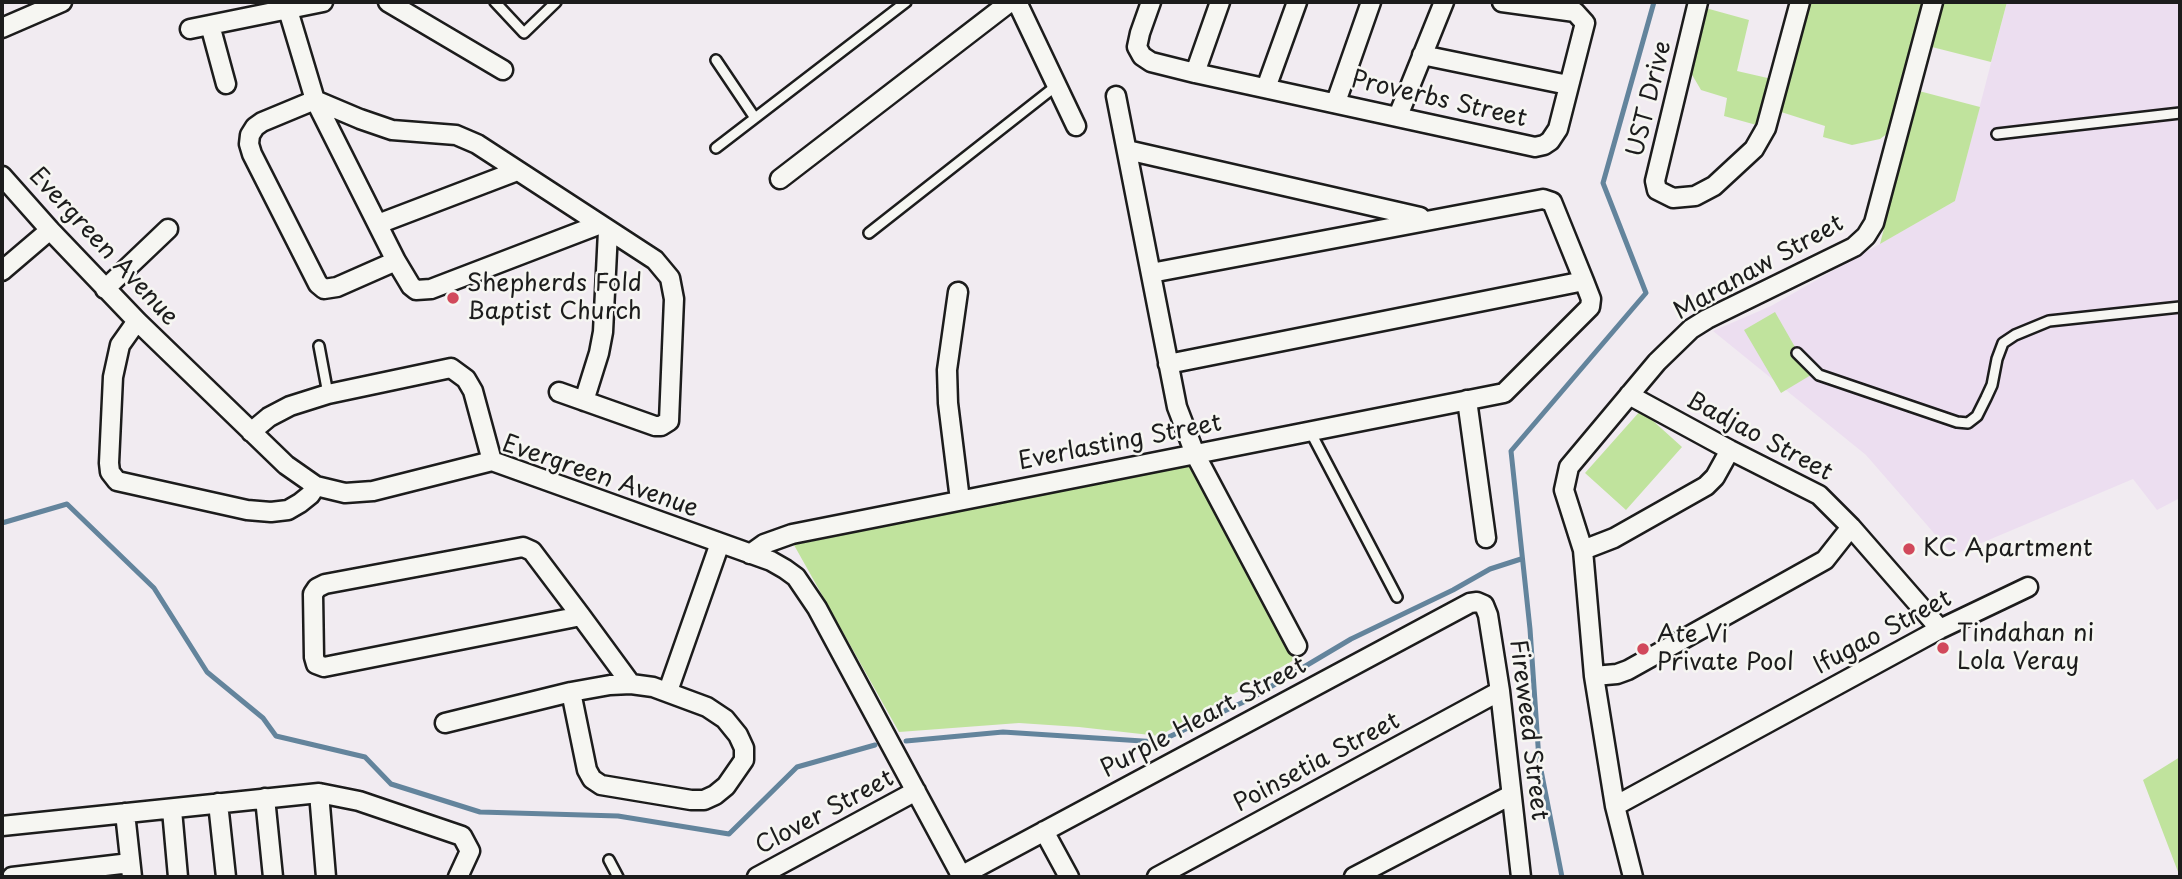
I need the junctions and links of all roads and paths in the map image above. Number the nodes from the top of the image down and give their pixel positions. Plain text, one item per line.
1 (62, 2) edge
2 (323, 2) edge
3 (388, 2) edge
4 (495, 2) edge
5 (556, 2) edge
6 (906, 2) edge
7 (1010, 2) edge
8 (1017, 2) edge
9 (1151, 2) edge
10 (1220, 2) edge
11 (1297, 2) edge
12 (1371, 2) edge
13 (1444, 2) edge
14 (1502, 2) edge
15 (1698, 2) edge
16 (1800, 2) edge
17 (1933, 2) edge
18 (265, 8) edge
19 (288, 10) junction
20 (210, 25) junction
21 (2, 28) edge
22 (190, 29) dead end
23 (1422, 55) junction
24 (716, 60) dead end
25 (503, 70) dead end
26 (1195, 73) junction
27 (226, 84) dead end
28 (1568, 85) junction
29 (1056, 86) junction
30 (1266, 88) junction
31 (1116, 96) dead end
32 (315, 100) junction
33 (1336, 102) junction
34 (2180, 113) edge
35 (1398, 116) junction
36 (755, 118) junction
37 (1076, 126) dead end
38 (1997, 134) dead end
39 (716, 148) dead end
40 (1127, 150) junction
41 (517, 171) junction
42 (2, 176) edge
43 (780, 179) dead end
44 (1428, 219) junction
45 (378, 224) junction
46 (603, 228) junction
47 (168, 229) dead end
48 (50, 230) junction
49 (869, 233) dead end
50 (396, 261) junction
51 (2, 271) edge
52 (1151, 273) junction
53 (1584, 282) junction
54 (105, 289) junction
55 (958, 292) dead end
56 (2180, 307) edge
57 (137, 321) junction
58 (319, 346) dead end
59 (1797, 353) dead end
60 (1168, 364) junction
61 (559, 392) dead end
62 (328, 394) junction
63 (1629, 395) junction
64 (1467, 400) junction
65 (584, 401) junction
66 (1309, 430) junction
67 (251, 432) junction
68 (1730, 450) junction
69 (1195, 454) junction
70 (492, 461) junction
71 (316, 486) junction
72 (960, 500) junction
73 (1851, 527) junction
74 (1486, 538) dead end
75 (720, 543) junction
76 (1583, 550) junction
77 (750, 554) junction
78 (2028, 587) dead end
79 (1396, 597) dead end
80 (1471, 603) joint
81 (581, 615) junction
82 (1940, 629) junction
83 (1297, 646) dead end
84 (1594, 676) junction
85 (631, 684) junction
86 (668, 691) junction
87 (1500, 691) junction
88 (571, 692) junction
89 (445, 723) dead end
90 (916, 791) junction
91 (319, 793) junction
92 (1511, 795) junction
93 (265, 798) junction
94 (218, 803) junction
95 (1615, 806) junction
96 (172, 810) junction
97 (125, 813) junction
98 (2, 826) edge
99 (1044, 831) junction
100 (609, 860) dead end
101 (131, 870) edge
102 (76, 873) edge
103 (21, 877) edge
104 (178, 877) edge
105 (226, 877) edge
106 (273, 877) edge
107 (326, 877) edge
108 (458, 877) edge
109 (618, 877) edge
110 (757, 877) edge
111 (961, 877) edge
112 (1069, 877) edge
113 (1157, 877) edge
114 (1354, 877) edge
115 (1521, 877) edge
116 (1633, 877) edge

1 - 21 street
2 - 19 street
3 - 25 street
4 - 5 lane
6 - 36 lane
7 - 43 street
8 - 29 street
9 - 26 street, Proverbs Street
10 - 26 street
11 - 30 street
12 - 33 street
13 - 23 street
14 - 28 street, Proverbs Street
15 - 16 street, UST Drive
17 - 63 street, Maranaw Street
18 - 19 street
18 - 20 street
19 - 32 street
20 - 22 street
20 - 27 street
23 - 28 street
23 - 35 street
24 - 36 lane
26 - 30 street, Proverbs Street
28 - 35 street, Proverbs Street
29 - 37 street
29 - 49 lane
30 - 33 street, Proverbs Street
31 - 40 street
32 - 41 street
32 - 45 street
32 - 50 street
33 - 35 street, Proverbs Street
34 - 38 lane
36 - 39 lane
40 - 44 street
40 - 52 street
41 - 45 street
41 - 46 street
42 - 48 street, Evergreen Avenue
44 - 52 street
44 - 53 street
45 - 50 street
46 - 50 street
46 - 65 street
46 - 65 street
47 - 54 street
48 - 51 street
48 - 54 street, Evergreen Avenue
52 - 60 street
53 - 60 street
53 - 64 street, Everlasting Street
54 - 57 street, Evergreen Avenue
55 - 72 street
56 - 59 lane
57 - 67 street, Evergreen Avenue
57 - 71 street
58 - 62 lane
60 - 69 street
61 - 65 street
62 - 67 street
62 - 70 street
63 - 68 street, Badjao Street
63 - 76 street, Maranaw Street
64 - 66 street, Everlasting Street
64 - 74 street
66 - 69 street, Everlasting Street
66 - 79 lane
67 - 71 street, Evergreen Avenue
68 - 73 street, Badjao Street
68 - 76 street
69 - 72 street, Everlasting Street
69 - 83 street
70 - 71 street, Evergreen Avenue
70 - 75 street, Evergreen Avenue
72 - 77 street, Everlasting Street
73 - 82 street, Badjao Street
73 - 84 street
75 - 77 street, Evergreen Avenue
75 - 86 street
76 - 84 street, Maranaw Street
77 - 90 street, Evergreen Avenue
78 - 82 street, Ifugao Street
80 - 87 street, Fireweed Street
80 - 99 street, Purple Heart Street
81 - 81 street
81 - 85 street
82 - 95 street, Ifugao Street
84 - 95 street, Maranaw Street
85 - 86 street
85 - 88 street
86 - 88 street
87 - 92 street, Fireweed Street
87 - 113 street, Poinsetia Street
88 - 89 street
90 - 110 street, Clover Street
90 - 111 street, Evergreen Avenue
91 - 93 street
91 - 107 street
91 - 108 street
92 - 114 street
92 - 115 street, Fireweed Street
93 - 94 street
93 - 106 street
94 - 96 street
94 - 105 street
95 - 116 street, Maranaw Street
96 - 97 street
96 - 104 street
97 - 98 street
97 - 101 street
99 - 111 street, Purple Heart Street
99 - 112 street
100 - 109 lane
101 - 102 street
102 - 103 street

